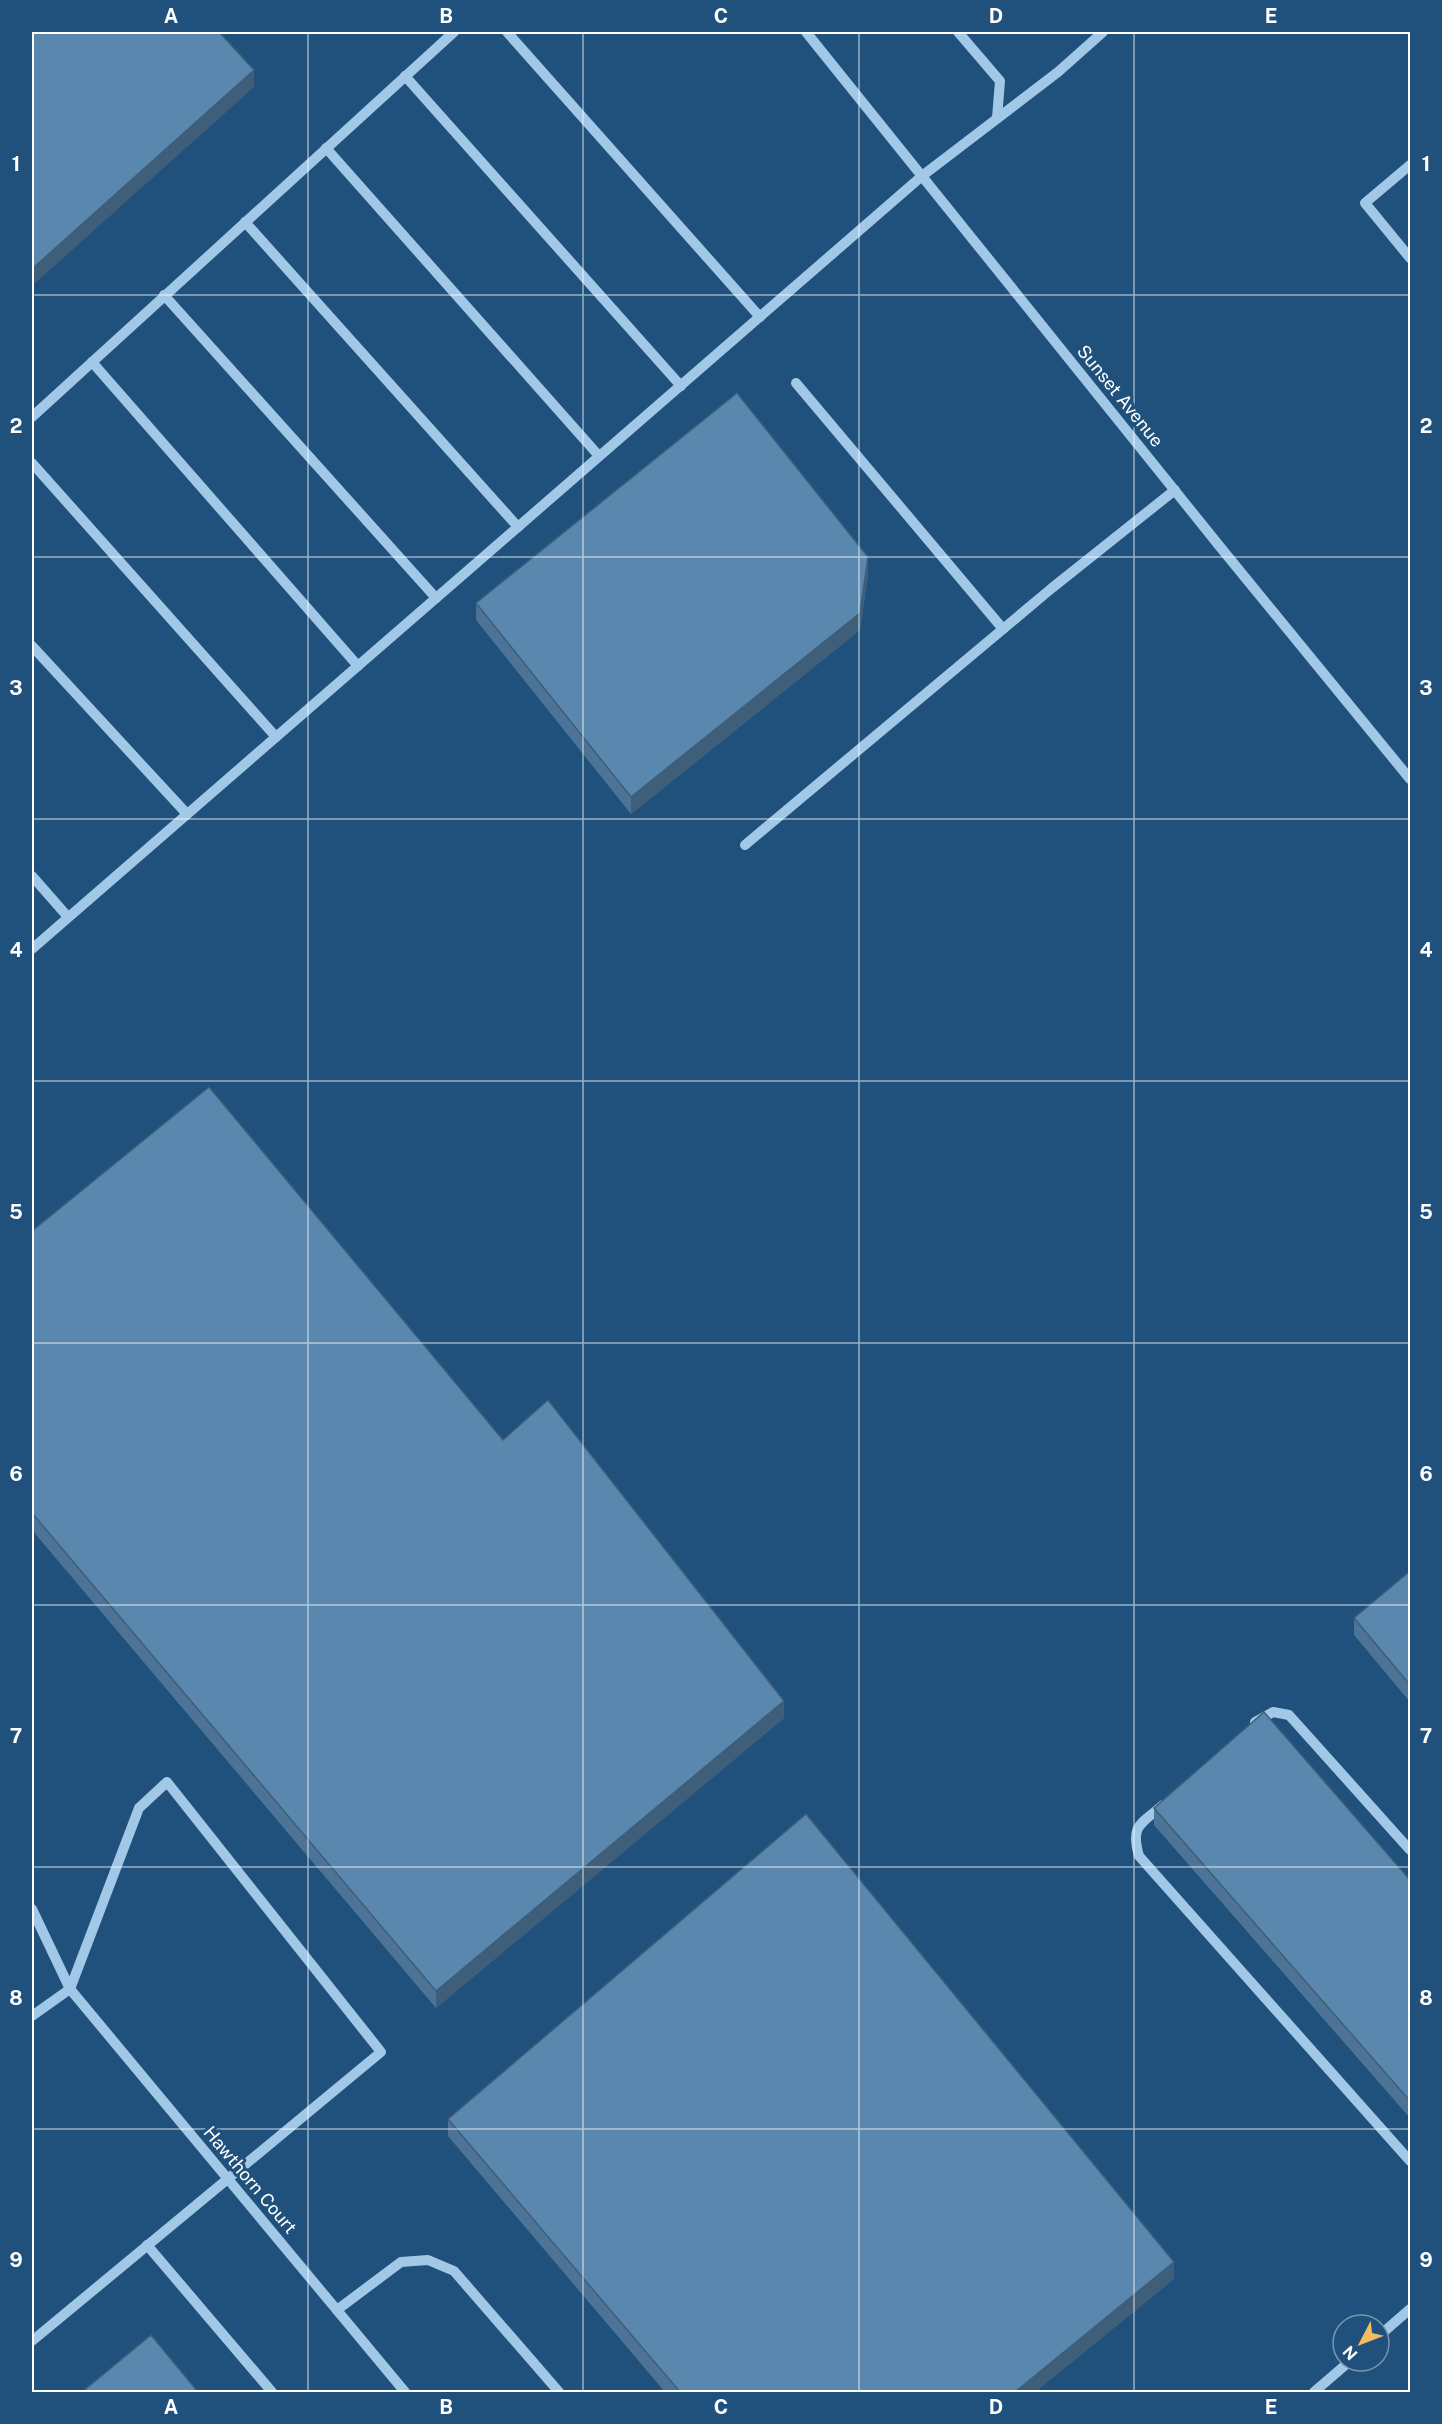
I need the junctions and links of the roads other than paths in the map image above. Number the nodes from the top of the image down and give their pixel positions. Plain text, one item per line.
1 (454, 32) edge
2 (507, 32) edge
3 (806, 32) edge
4 (958, 32) edge
5 (1103, 32) edge
6 (405, 75) junction
7 (997, 118) junction
8 (326, 148) junction
9 (1410, 165) edge
10 (922, 176) junction
11 (245, 222) junction
12 (1410, 258) edge
13 (164, 295) junction
14 (760, 317) junction
15 (92, 362) junction
16 (796, 383) dead end
17 (681, 386) junction
18 (32, 417) edge
19 (599, 456) junction
20 (32, 463) edge
21 (1175, 490) junction
22 (518, 527) junction
23 (436, 598) junction
24 (1003, 629) junction
25 (32, 646) edge
26 (358, 666) junction
27 (276, 737) junction
28 (1410, 779) edge
29 (187, 814) junction
30 (745, 845) dead end
31 (32, 876) edge
32 (68, 917) junction
33 (32, 949) edge
34 (1244, 1733) edge
35 (1173, 1796) edge
36 (1410, 1850) edge
37 (32, 1909) edge
38 (70, 1989) junction
39 (32, 2016) edge
40 (1410, 2161) edge
41 (227, 2178) junction
42 (147, 2245) junction
43 (337, 2310) junction
44 (1410, 2310) edge
45 (1391, 2326) edge
46 (32, 2341) edge
47 (1336, 2373) edge
48 (272, 2392) edge
49 (405, 2392) edge
50 (559, 2392) edge
51 (1314, 2392) edge

1 - 6 street
2 - 14 street
3 - 10 street, Sunset Avenue
4 - 7 street
5 - 7 street
6 - 8 street
6 - 17 street
7 - 10 street
8 - 11 street
8 - 19 street
9 - 12 street
10 - 14 street
10 - 21 street, Sunset Avenue
11 - 13 street
11 - 22 street
13 - 15 street
13 - 23 street
14 - 17 street
15 - 18 street
15 - 26 street
16 - 24 street
17 - 19 street
19 - 22 street
20 - 27 street
21 - 24 street
21 - 28 street, Sunset Avenue
22 - 23 street
23 - 26 street
24 - 30 street
25 - 29 street
26 - 27 street
27 - 29 street
29 - 32 street
31 - 32 street
32 - 33 street
34 - 36 street
35 - 40 street
37 - 38 street, Hawthorn Court
38 - 39 street
38 - 41 street, Hawthorn Court
38 - 41 street
41 - 42 street
41 - 43 street, Hawthorn Court
42 - 46 street
42 - 48 street
43 - 49 street, Hawthorn Court
43 - 50 street
44 - 45 street
47 - 51 street

